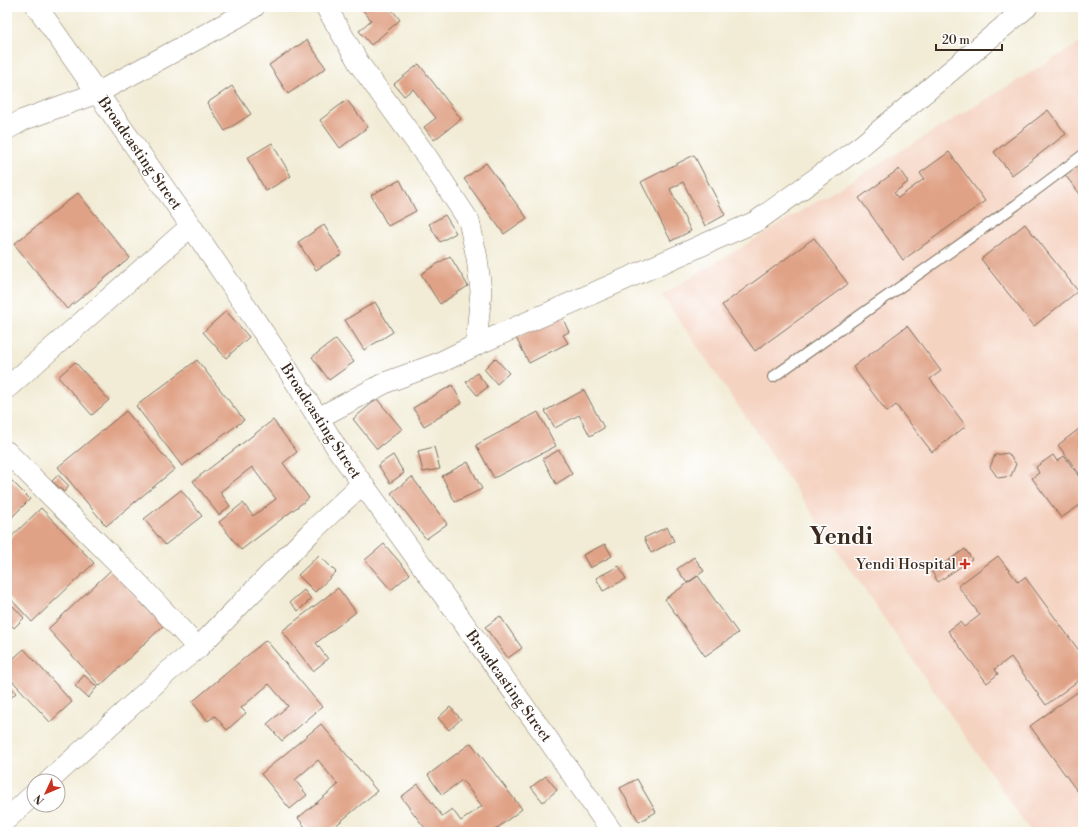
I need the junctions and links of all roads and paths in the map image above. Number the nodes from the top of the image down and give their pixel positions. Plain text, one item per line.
1 (37, 7) edge
2 (254, 7) edge
3 (326, 7) edge
4 (1027, 7) edge
5 (97, 93) junction
6 (7, 129) edge
7 (1083, 155) edge
8 (191, 226) junction
9 (476, 345) junction
10 (773, 377) dead end
11 (7, 388) edge
12 (318, 418) junction
13 (7, 452) edge
14 (362, 484) junction
15 (198, 648) junction
16 (58, 773) edge
17 (26, 801) edge
18 (7, 819) edge
19 (612, 832) edge

1 - 5 street, Broadcasting Street
2 - 5 street
3 - 9 street
4 - 9 street
5 - 6 street
5 - 8 street, Broadcasting Street
7 - 10 lane
8 - 11 street
8 - 12 street, Broadcasting Street
9 - 12 street
12 - 14 street, Broadcasting Street
13 - 15 street
14 - 15 street
14 - 19 street, Broadcasting Street
15 - 16 street
17 - 18 street

